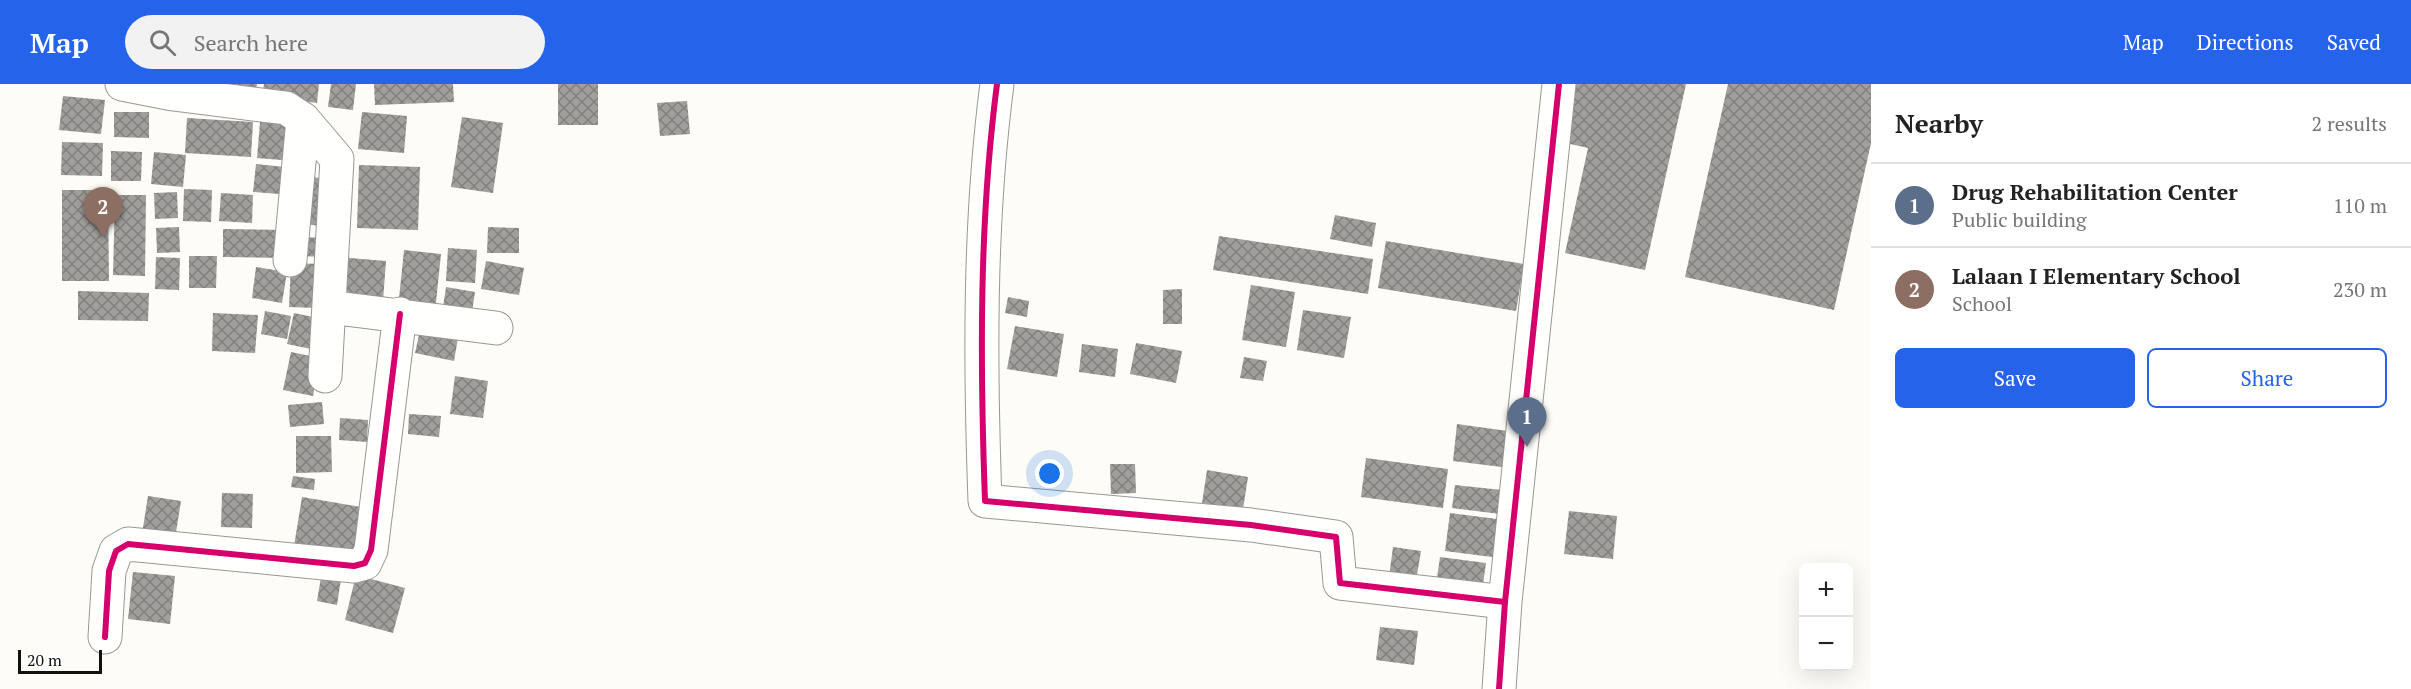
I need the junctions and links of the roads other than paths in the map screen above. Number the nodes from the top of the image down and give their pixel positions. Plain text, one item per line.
1 (122, 84) edge
2 (997, 84) edge
3 (1559, 84) edge
4 (303, 119) junction
5 (290, 260) dead end
6 (329, 307) junction
7 (400, 314) junction
8 (496, 328) dead end
9 (325, 376) dead end
10 (1505, 602) junction
11 (105, 637) dead end
12 (1499, 689) edge

1 - 4 street
2 - 10 street
3 - 10 street
4 - 5 street
4 - 6 street
6 - 7 street
6 - 9 street
7 - 8 street
7 - 11 street
10 - 12 street

